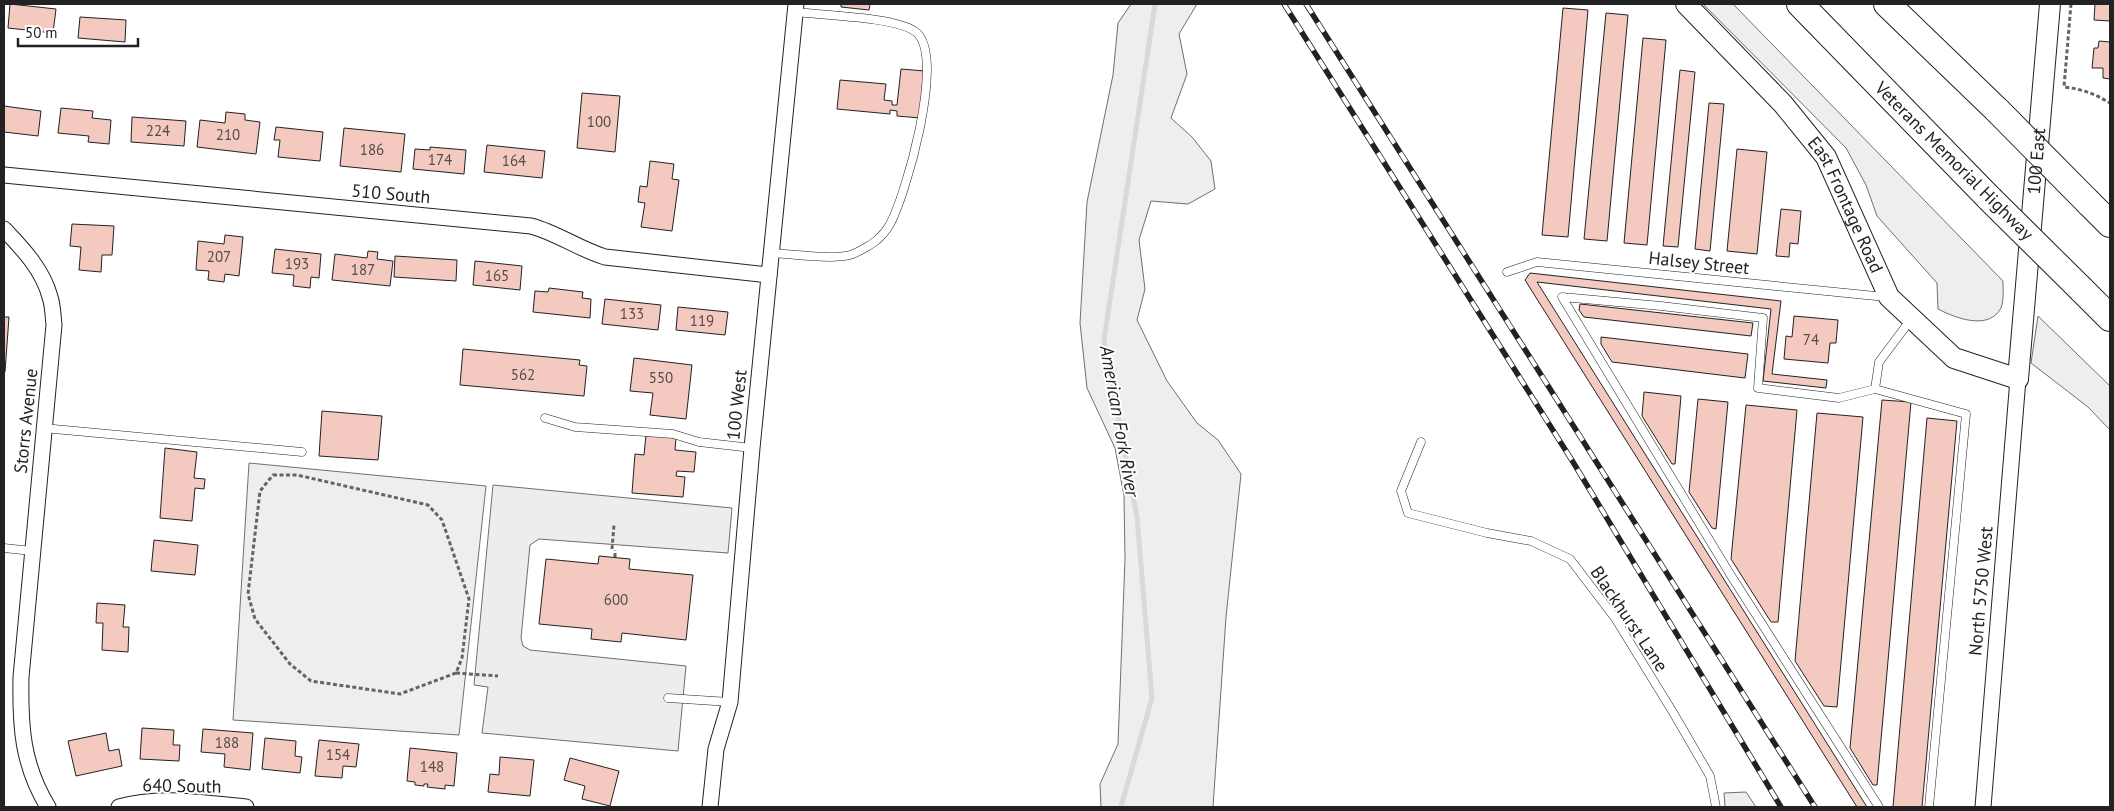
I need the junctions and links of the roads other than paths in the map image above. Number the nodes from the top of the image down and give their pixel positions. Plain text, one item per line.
1 (1686, 4) edge
2 (1800, 4) edge
3 (1887, 4) edge
4 (2050, 4) edge
5 (795, 8) edge
6 (4, 175) edge
7 (2110, 224) edge
8 (4, 229) edge
9 (771, 253) junction
10 (1507, 272) dead end
11 (769, 275) junction
12 (1889, 297) junction
13 (1912, 318) junction
14 (2110, 318) edge
15 (2018, 378) junction
16 (1875, 389) junction
17 (545, 418) dead end
18 (43, 428) junction
19 (1421, 442) dead end
20 (752, 448) junction
21 (302, 452) dead end
22 (4, 548) edge
23 (32, 551) junction
24 (668, 698) dead end
25 (730, 702) junction
26 (48, 807) edge
27 (119, 807) edge
28 (246, 807) edge
29 (710, 807) edge
30 (1716, 807) edge
31 (1879, 807) edge
32 (1929, 807) edge
33 (1983, 807) edge

1 - 12 street, East Frontage Road
2 - 14 highway, Veterans Memorial Highway, bridge
3 - 7 highway, bridge
4 - 15 street, 100 East
5 - 9 street, 100 West
5 - 9 lane
6 - 11 street, 510 South
8 - 18 street, Storrs Avenue
9 - 11 street, 100 West
10 - 12 lane, Halsey Street
11 - 20 street, 100 West
12 - 13 street, East Frontage Road
13 - 15 street, East Frontage Road
13 - 16 lane
15 - 33 street, North 5750 West
16 - 31 lane
16 - 32 lane
17 - 20 lane
18 - 21 lane
18 - 23 street, Storrs Avenue
19 - 30 lane, Blackhurst Lane
20 - 25 street, 100 West
22 - 23 lane
23 - 26 street, Storrs Avenue
24 - 25 lane
25 - 29 street, 100 West
27 - 28 street, 640 South

